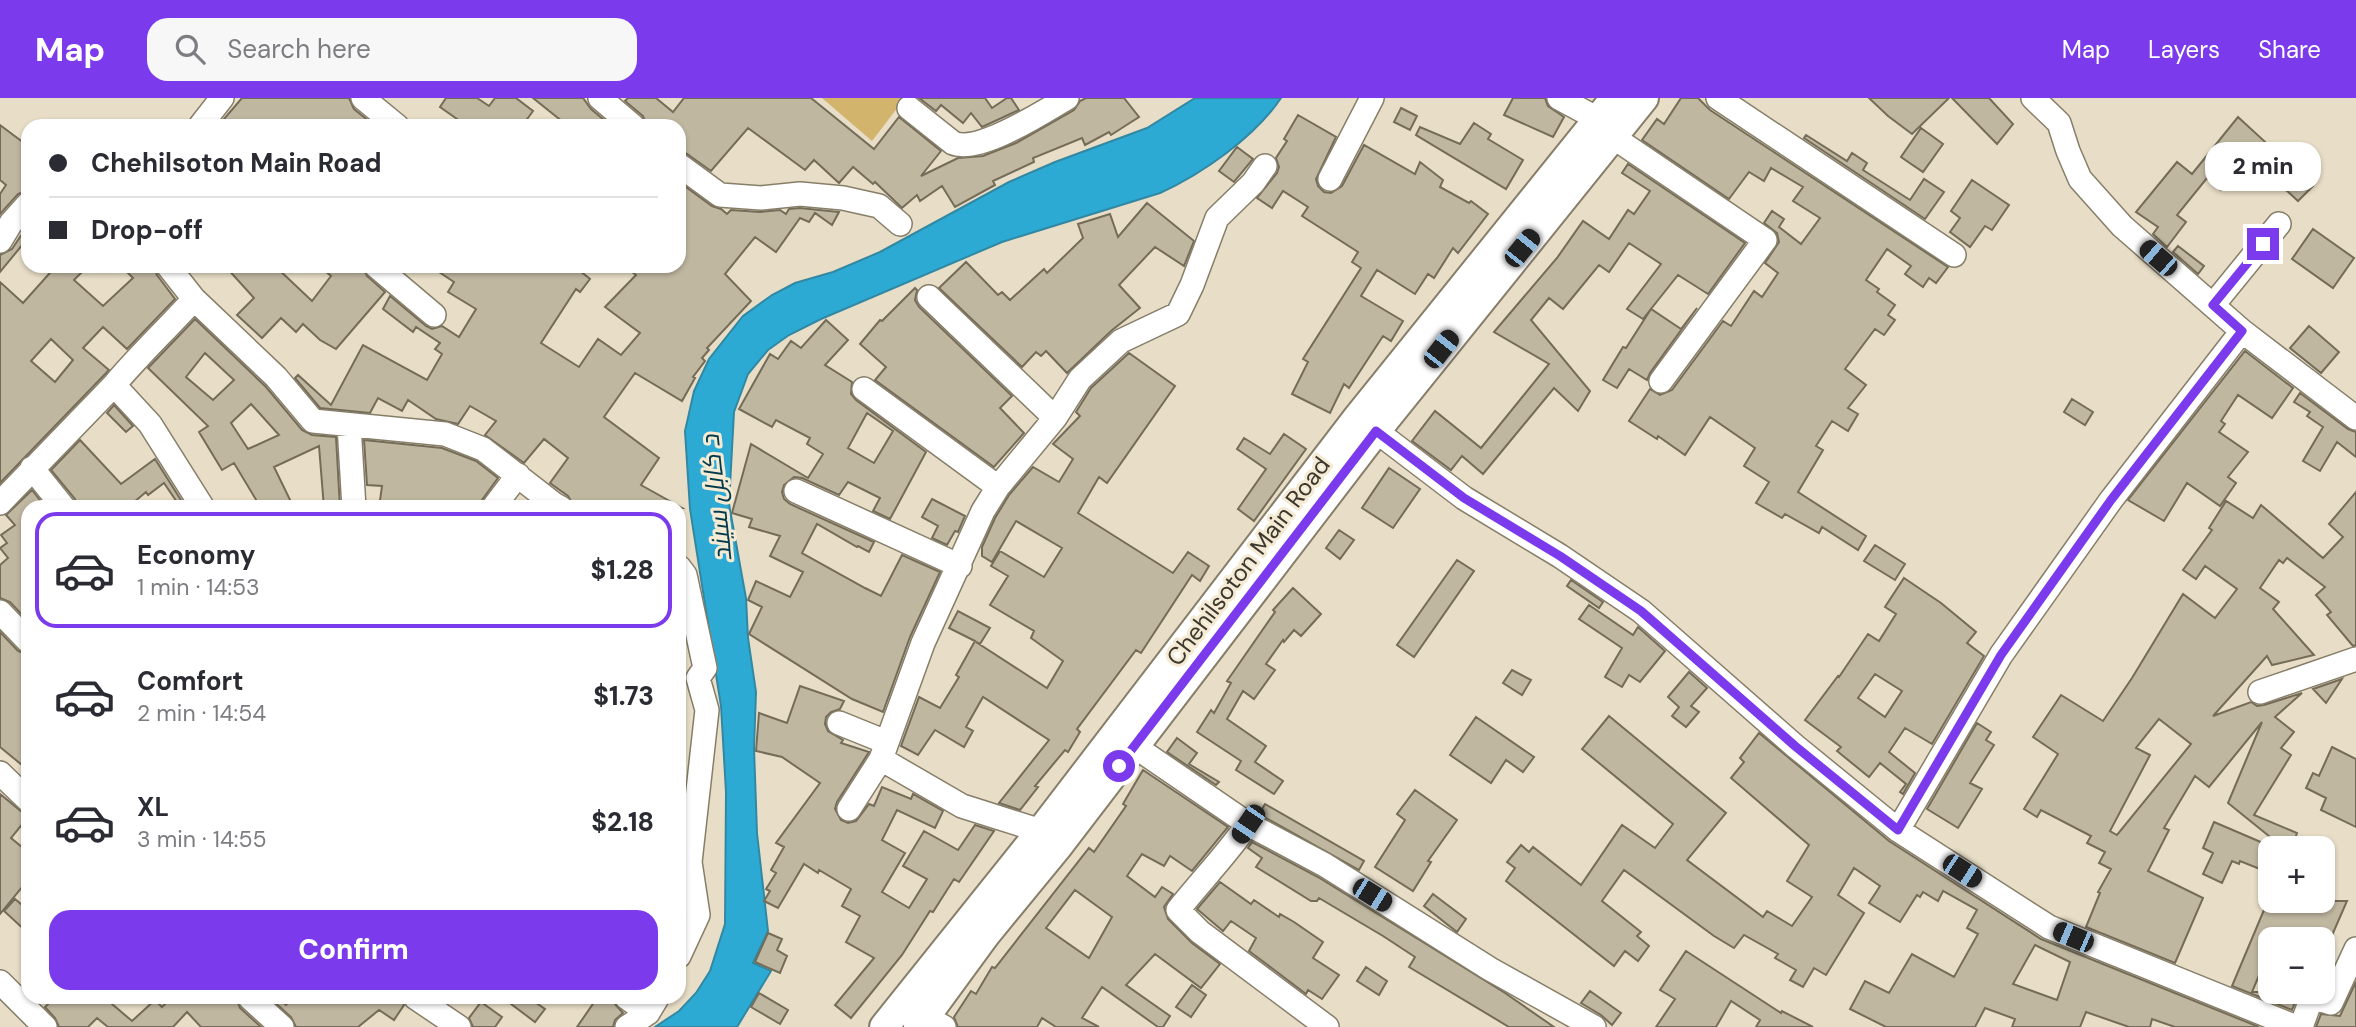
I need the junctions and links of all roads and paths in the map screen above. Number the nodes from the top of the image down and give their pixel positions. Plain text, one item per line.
1 (222, 98) edge
2 (363, 98) edge
3 (600, 98) edge
4 (1067, 98) edge
5 (1372, 98) edge
6 (1559, 98) edge
7 (1644, 98) edge
8 (1718, 98) edge
9 (2034, 98) edge
10 (909, 108) dead end
11 (1609, 118) edge
12 (210, 119) edge
13 (388, 119) edge
14 (625, 119) edge
15 (1265, 166) dead end
16 (686, 170) edge
17 (1330, 179) dead end
18 (21, 211) edge
19 (900, 224) dead end
20 (2279, 224) dead end
21 (4, 227) edge
22 (1954, 255) dead end
23 (174, 273) edge
24 (384, 273) edge
25 (929, 297) dead end
26 (194, 299) junction
27 (2213, 305) junction
28 (434, 315) dead end
29 (2242, 331) junction
30 (1661, 381) dead end
31 (114, 386) junction
32 (864, 389) dead end
33 (1055, 418) junction
34 (2356, 418) edge
35 (349, 425) junction
36 (1376, 431) junction
37 (32, 468) junction
38 (518, 475) junction
39 (998, 488) junction
40 (796, 491) dead end
41 (58, 500) edge
42 (198, 500) edge
43 (354, 500) edge
44 (499, 500) edge
45 (549, 500) edge
46 (0, 503) edge
47 (960, 566) junction
48 (686, 580) edge
49 (0, 612) edge
50 (21, 634) edge
51 (2356, 659) edge
52 (688, 676) edge
53 (2260, 692) dead end
54 (839, 723) dead end
55 (1134, 746) junction
56 (884, 750) junction
57 (0, 773) edge
58 (21, 793) edge
59 (849, 809) dead end
60 (1248, 824) junction
61 (1898, 830) junction
62 (1041, 831) junction
63 (686, 941) edge
64 (2356, 949) edge
65 (0, 982) edge
66 (21, 1003) edge
67 (22, 1004) edge
68 (257, 1004) edge
69 (424, 1004) edge
70 (652, 1005) edge
71 (929, 1024) edge
72 (454, 1026) edge
73 (45, 1027) edge
74 (282, 1027) edge
75 (627, 1027) edge
76 (884, 1027) edge
77 (1326, 1027) edge
78 (1594, 1027) edge
79 (2296, 1027) edge
80 (2301, 1027) edge

1 - 12 street
2 - 13 street
3 - 14 street
4 - 10 street
5 - 17 street
6 - 11 street
7 - 11 main road, Chehilsoton Main Road
8 - 22 street
9 - 27 street
11 - 30 street
11 - 36 main road, Chehilsoton Main Road
11 - 62 main road, Chehilsoton Main Road
15 - 33 street
16 - 19 street
18 - 21 street
20 - 27 street
23 - 26 street
24 - 28 street
25 - 33 street
26 - 31 street
26 - 35 street
27 - 29 street
29 - 34 street
29 - 61 street
31 - 37 street
31 - 42 street
32 - 39 street
33 - 39 street
35 - 38 street
35 - 43 street
36 - 55 main road, Chehilsoton Main Road
36 - 61 street
37 - 41 street
37 - 46 street
38 - 44 street
38 - 45 street
39 - 47 street
40 - 47 street
47 - 56 street
48 - 52 street
49 - 50 street
51 - 53 street
52 - 63 street
54 - 56 street
55 - 60 street
55 - 71 main road, Chehilsoton Main Road
56 - 59 street
56 - 62 street
57 - 58 street
60 - 77 street
60 - 78 street
61 - 79 street
62 - 76 main road, Chehilsoton Main Road
64 - 80 street
65 - 66 street
67 - 73 street
68 - 74 street
69 - 72 street
70 - 75 street

